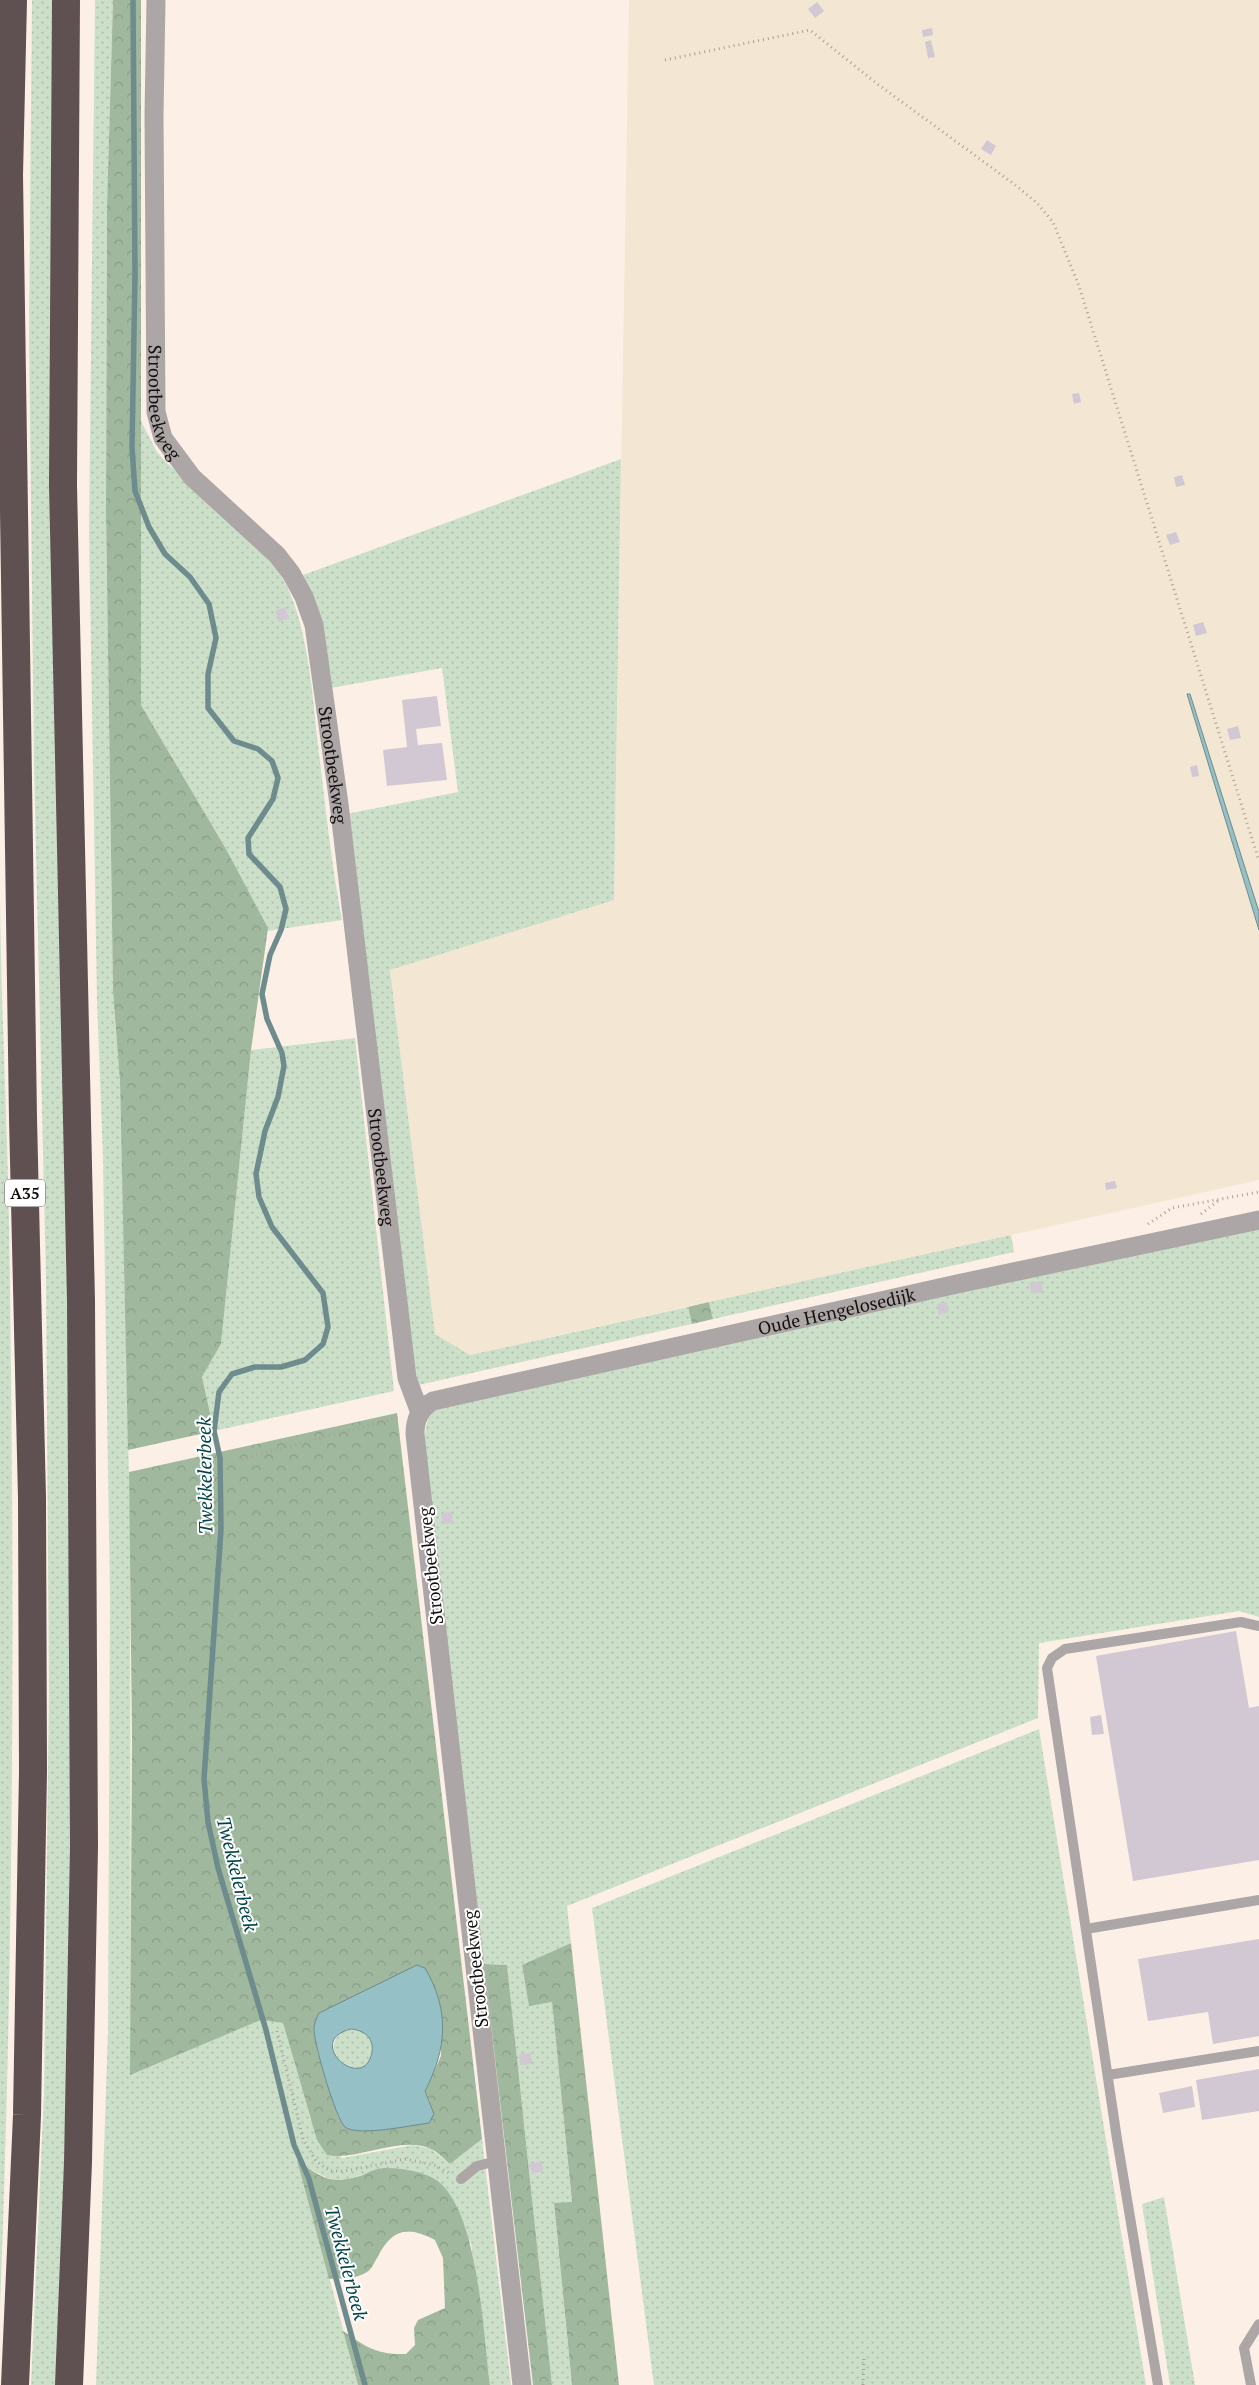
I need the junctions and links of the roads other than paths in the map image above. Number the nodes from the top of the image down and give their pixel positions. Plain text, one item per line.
1 (13, 0) edge
2 (66, 0) edge
3 (156, 0) edge
4 (1259, 1220) edge
5 (420, 1413) junction
6 (1259, 1626) edge
7 (1259, 1900) edge
8 (1086, 1929) junction
9 (1259, 2051) edge
10 (1108, 2075) junction
11 (497, 2161) junction
12 (461, 2179) road end
13 (1259, 2324) edge
14 (16, 2385) edge
15 (69, 2385) edge
16 (522, 2385) edge
17 (1158, 2385) edge
18 (1251, 2385) edge

1 - 14 highway, A35
2 - 15 highway
3 - 5 street, Strootbeekweg
4 - 5 street, Oude Hengelosedijk
5 - 11 street, Strootbeekweg
6 - 8 lane
7 - 8 lane
8 - 10 lane
9 - 10 lane
10 - 17 lane
11 - 12 lane
11 - 16 street, Strootbeekweg
13 - 18 lane

